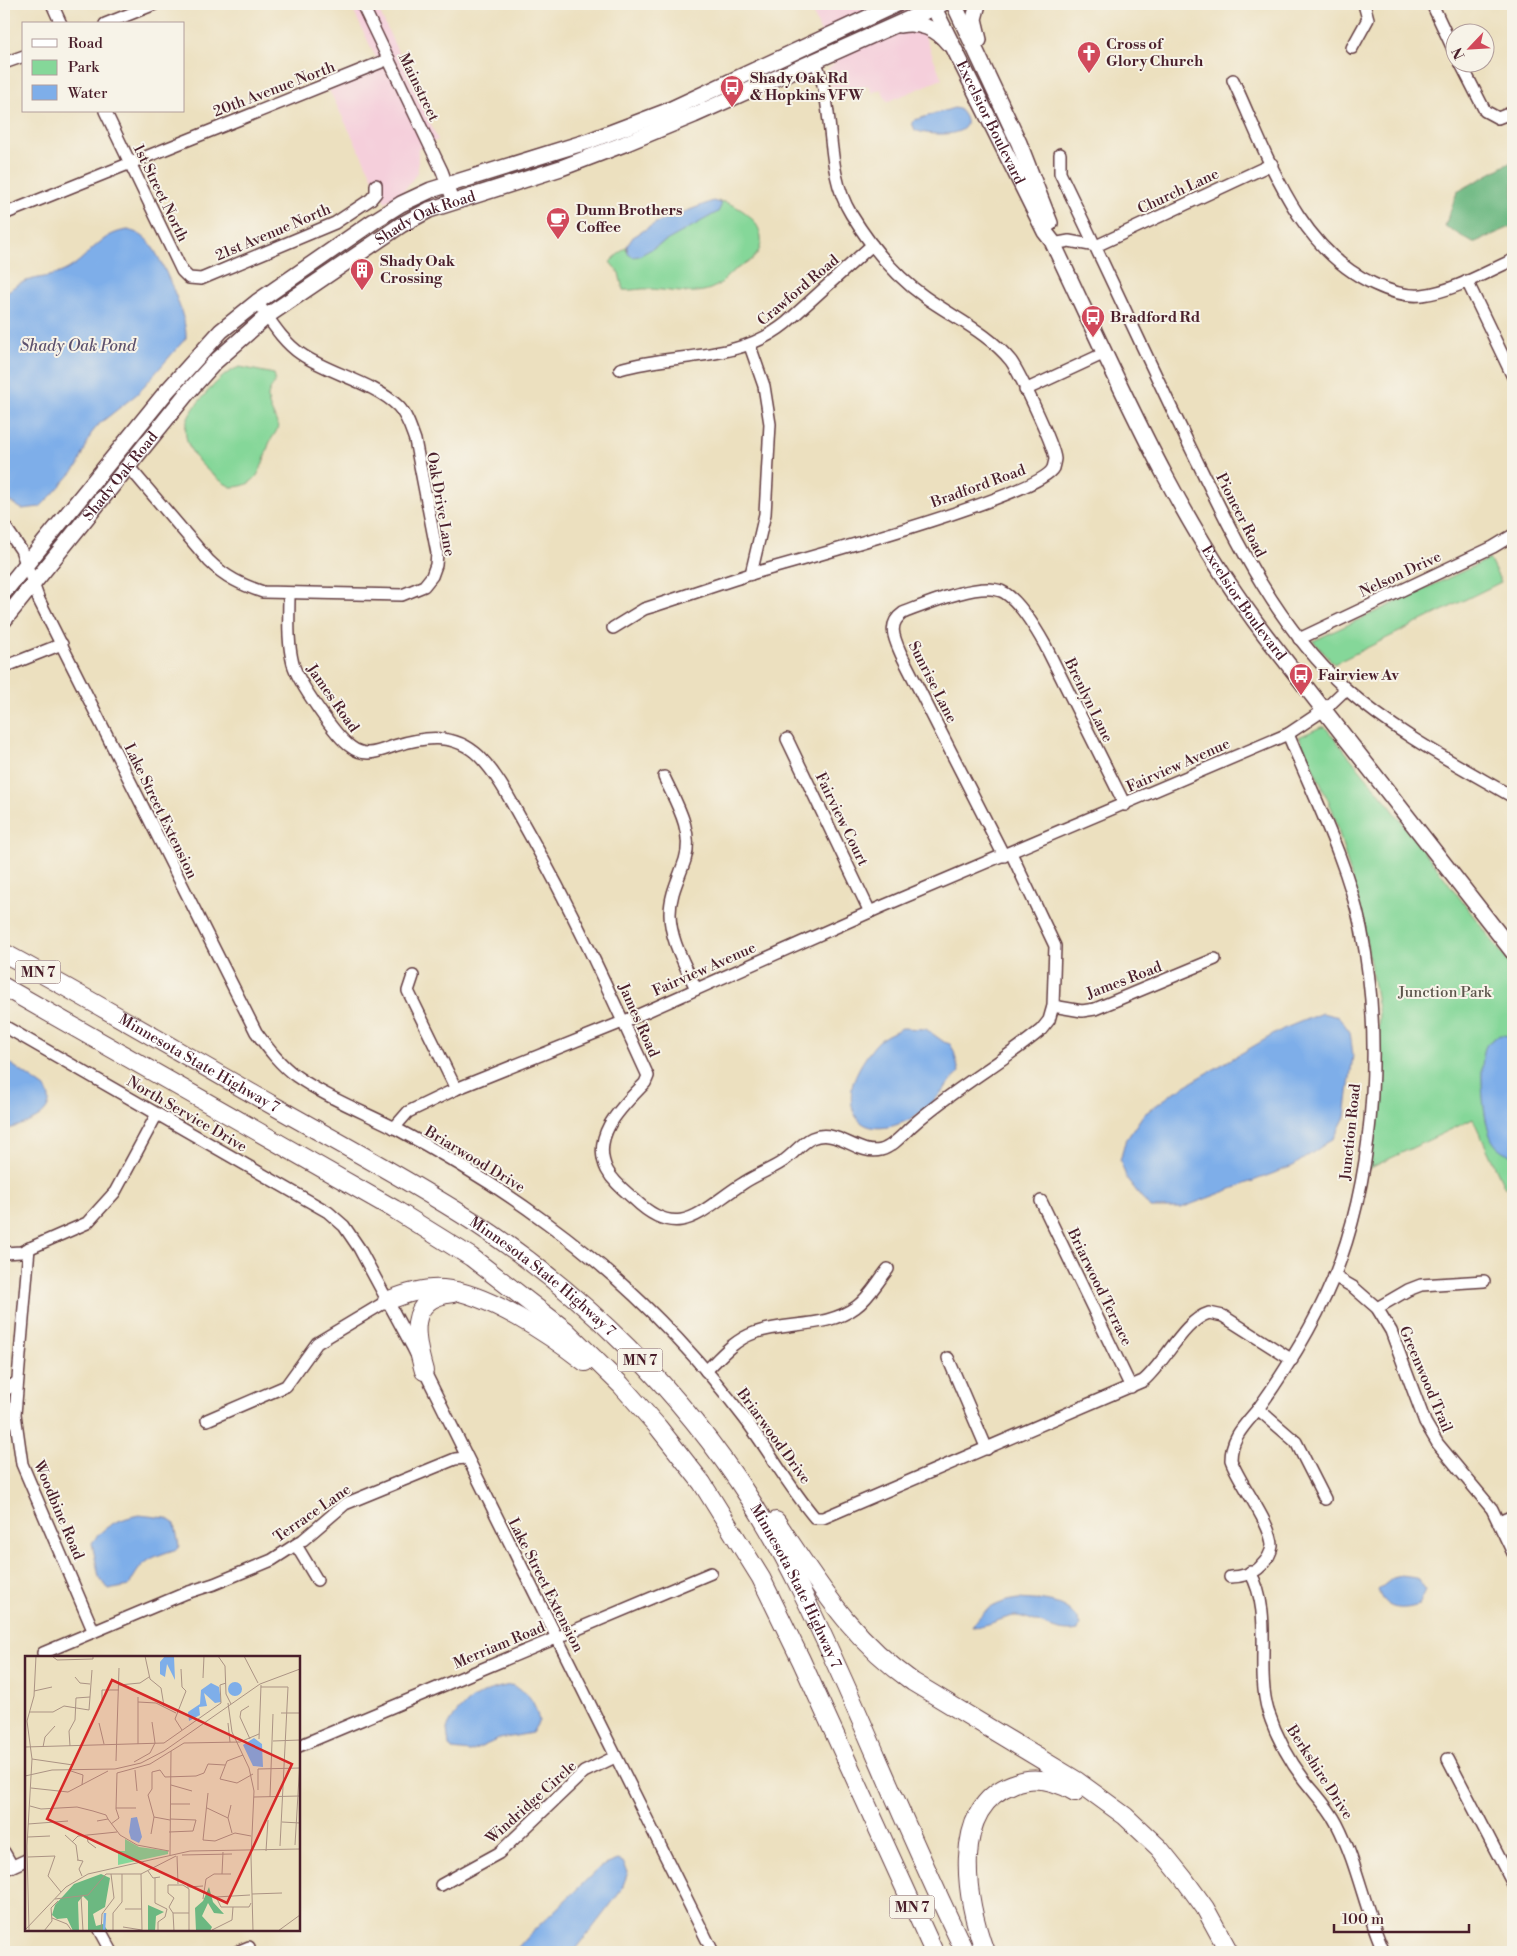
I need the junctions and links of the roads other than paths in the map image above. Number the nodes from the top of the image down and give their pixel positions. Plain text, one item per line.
1 (52, 4) edge
2 (156, 4) edge
3 (362, 4) edge
4 (897, 4) edge
5 (954, 4) edge
6 (978, 4) edge
7 (1364, 4) edge
8 (1432, 4) edge
9 (936, 5) edge
10 (882, 8) edge
11 (60, 22) edge
12 (110, 22) edge
13 (889, 28) junction
14 (1444, 30) edge
15 (1352, 48) dead end
16 (957, 54) junction
17 (22, 57) edge
18 (389, 59) junction
19 (814, 61) junction
20 (4, 63) edge
21 (1465, 72) edge
22 (1233, 80) dead end
23 (105, 112) edge
24 (1513, 112) edge
25 (1019, 144) junction
26 (1060, 154) dead end
27 (130, 163) junction
28 (1272, 164) junction
29 (447, 184) junction
30 (376, 186) dead end
31 (453, 201) junction
32 (4, 214) edge
33 (1053, 242) junction
34 (872, 245) junction
35 (1096, 246) junction
36 (1513, 260) edge
37 (196, 280) joint
38 (1467, 281) junction
39 (257, 302) junction
40 (267, 316) junction
41 (750, 346) junction
42 (1106, 353) junction
43 (620, 369) dead end
44 (1513, 378) edge
45 (1025, 390) junction
46 (128, 467) junction
47 (4, 524) edge
48 (1513, 535) edge
49 (26, 565) junction
50 (751, 574) junction
51 (33, 585) junction
52 (4, 592) edge
53 (289, 593) junction
54 (1022, 610) joint
55 (4, 620) edge
56 (613, 628) dead end
57 (1299, 639) junction
58 (62, 644) junction
59 (4, 666) edge
60 (1346, 689) junction
61 (1324, 710) junction
62 (1288, 734) junction
63 (787, 739) dead end
64 (664, 777) dead end
65 (1513, 797) edge
66 (1125, 805) junction
67 (1008, 855) junction
68 (870, 912) junction
69 (1513, 952) edge
70 (4, 953) edge
71 (1215, 958) dead end
72 (413, 976) dead end
73 (4, 987) edge
74 (696, 989) junction
75 (1054, 1006) junction
76 (624, 1021) junction
77 (4, 1026) edge
78 (268, 1048) joint
79 (456, 1089) junction
80 (157, 1114) junction
81 (394, 1128) junction
82 (1042, 1201) dead end
83 (350, 1233) joint
84 (29, 1248) junction
85 (4, 1253) edge
86 (888, 1269) dead end
87 (1334, 1276) junction
88 (1484, 1281) dead end
89 (461, 1293) junction
90 (387, 1301) junction
91 (1377, 1308) junction
92 (948, 1358) dead end
93 (1292, 1360) junction
94 (424, 1371) junction
95 (706, 1371) junction
96 (17, 1382) junction
97 (1131, 1386) junction
98 (4, 1391) edge
99 (682, 1408) junction
100 (1258, 1409) junction
101 (206, 1420) dead end
102 (658, 1428) junction
103 (987, 1448) junction
104 (466, 1458) junction
105 (1325, 1499) dead end
106 (1513, 1516) edge
107 (1499, 1522) junction
108 (296, 1545) junction
109 (1513, 1553) edge
110 (1250, 1572) junction
111 (711, 1573) dead end
112 (1230, 1577) dead end
113 (316, 1580) dead end
114 (93, 1630) junction
115 (556, 1637) junction
116 (43, 1653) dead end
117 (300, 1746) edge
118 (615, 1757) junction
119 (1448, 1759) dead end
120 (4, 1852) edge
121 (25, 1860) edge
122 (891, 1861) junction
123 (8, 1868) edge
124 (1513, 1884) edge
125 (441, 1885) dead end
126 (101, 1931) edge
127 (249, 1947) dead end
128 (112, 1952) edge
129 (237, 1952) edge
130 (713, 1952) edge
131 (928, 1952) edge
132 (934, 1952) edge
133 (965, 1952) edge
134 (985, 1952) edge
135 (1219, 1952) edge
136 (1229, 1952) edge
137 (1384, 1952) edge

1 - 11 street
2 - 12 street
3 - 18 street, Mainstreet
4 - 10 main road, Shady Oak Road
5 - 25 main road, Excelsior Boulevard
6 - 25 main road
7 - 15 street
8 - 14 street
9 - 13 main road, Shady Oak Road
9 - 16 main road, Excelsior Boulevard
10 - 29 main road, Shady Oak Road
13 - 16 main road
13 - 19 main road, Shady Oak Road
16 - 33 main road, Excelsior Boulevard
17 - 20 street
18 - 27 street, 20th Avenue North
18 - 29 street, Mainstreet
19 - 31 main road, Shady Oak Road
19 - 34 street, Bradford Road
21 - 24 street
22 - 28 street
23 - 27 street, 1st Street North
25 - 33 main road, Excelsior Boulevard
26 - 35 street, Pioneer Road
27 - 32 street, 20th Avenue North
27 - 37 street, 1st Street North
28 - 35 street, Church Lane
28 - 38 street
29 - 31 street, Mainstreet
29 - 39 main road, Shady Oak Road
30 - 37 street, 21st Avenue North
31 - 40 main road, Shady Oak Road
33 - 35 street
33 - 42 main road, Excelsior Boulevard
34 - 41 street, Crawford Road
34 - 45 street, Bradford Road
35 - 57 street, Pioneer Road
36 - 38 street
38 - 44 street
39 - 40 street, Oak Drive Lane
39 - 49 main road, Shady Oak Road
40 - 46 main road, Shady Oak Road
40 - 53 street, Oak Drive Lane
41 - 43 street, Crawford Road
41 - 50 street
42 - 45 street
42 - 61 main road, Excelsior Boulevard
45 - 50 street, Bradford Road
46 - 51 main road, Shady Oak Road
46 - 53 street, Oak Drive Lane
47 - 49 street, Lake Street Extension
48 - 57 street, Nelson Drive
49 - 51 street, Lake Street Extension
49 - 52 main road, Shady Oak Road
50 - 56 street, Bradford Road
51 - 55 main road, Shady Oak Road
51 - 58 street, Lake Street Extension
53 - 76 street, James Road
54 - 66 street, Brenlyn Lane
54 - 67 street, Sunrise Lane
57 - 60 street, Pioneer Road
58 - 59 street
58 - 78 street, Lake Street Extension
60 - 61 street, Fairview Avenue
60 - 65 street, Pioneer Road
61 - 62 street, Fairview Avenue
61 - 69 main road, Excelsior Boulevard
62 - 66 street, Fairview Avenue
62 - 87 street, Junction Road
63 - 68 street, Fairview Court
64 - 74 street
66 - 67 street, Fairview Avenue
67 - 68 street, Fairview Avenue
67 - 75 street, Sunrise Lane
68 - 74 street, Fairview Avenue
70 - 99 highway, Minnesota State Highway 7 / MN 7
71 - 75 street, James Road
72 - 79 street
73 - 102 highway, Minnesota State Highway 7 / MN 7
74 - 76 street, Fairview Avenue
75 - 76 street, James Road
76 - 79 street, Fairview Avenue
77 - 80 street, North Service Drive
78 - 81 street, Briarwood Drive
79 - 81 street, Fairview Avenue
80 - 83 street, North Service Drive
80 - 84 street
81 - 95 street, Briarwood Drive
82 - 97 street, Briarwood Terrace
83 - 90 street, Lake Street Extension
84 - 85 street
84 - 96 street, Woodbine Road
86 - 95 street
87 - 91 street, Greenwood Trail
87 - 93 street, Junction Road
88 - 91 street
89 - 90 highway
89 - 94 highway
89 - 102 highway
90 - 94 street, Lake Street Extension
90 - 101 street
91 - 107 street, Greenwood Trail
92 - 103 street
93 - 97 street, Briarwood Drive
93 - 100 street, Junction Road
94 - 104 street, Lake Street Extension
95 - 103 street, Briarwood Drive
96 - 98 street
96 - 114 street, Woodbine Road
97 - 103 street, Briarwood Drive
99 - 133 highway, Minnesota State Highway 7 / MN 7
99 - 136 highway
100 - 105 street
100 - 110 street, Junction Road
102 - 122 highway, Minnesota State Highway 7 / MN 7
104 - 108 street, Terrace Lane
104 - 115 street, Lake Street Extension
106 - 107 street
107 - 109 street, Greenwood Trail
108 - 113 street
108 - 114 street, Terrace Lane
110 - 112 street
110 - 137 street, Berkshire Drive
111 - 115 street, Merriam Road
114 - 116 street, Terrace Lane
115 - 117 street, Merriam Road
115 - 118 street, Lake Street Extension
118 - 125 street, Windridge Circle
118 - 130 street, Lake Street Extension
119 - 124 street
120 - 123 street
121 - 123 street
122 - 131 highway
122 - 132 highway, Minnesota State Highway 7 / MN 7
126 - 128 street
127 - 129 street
134 - 135 highway

